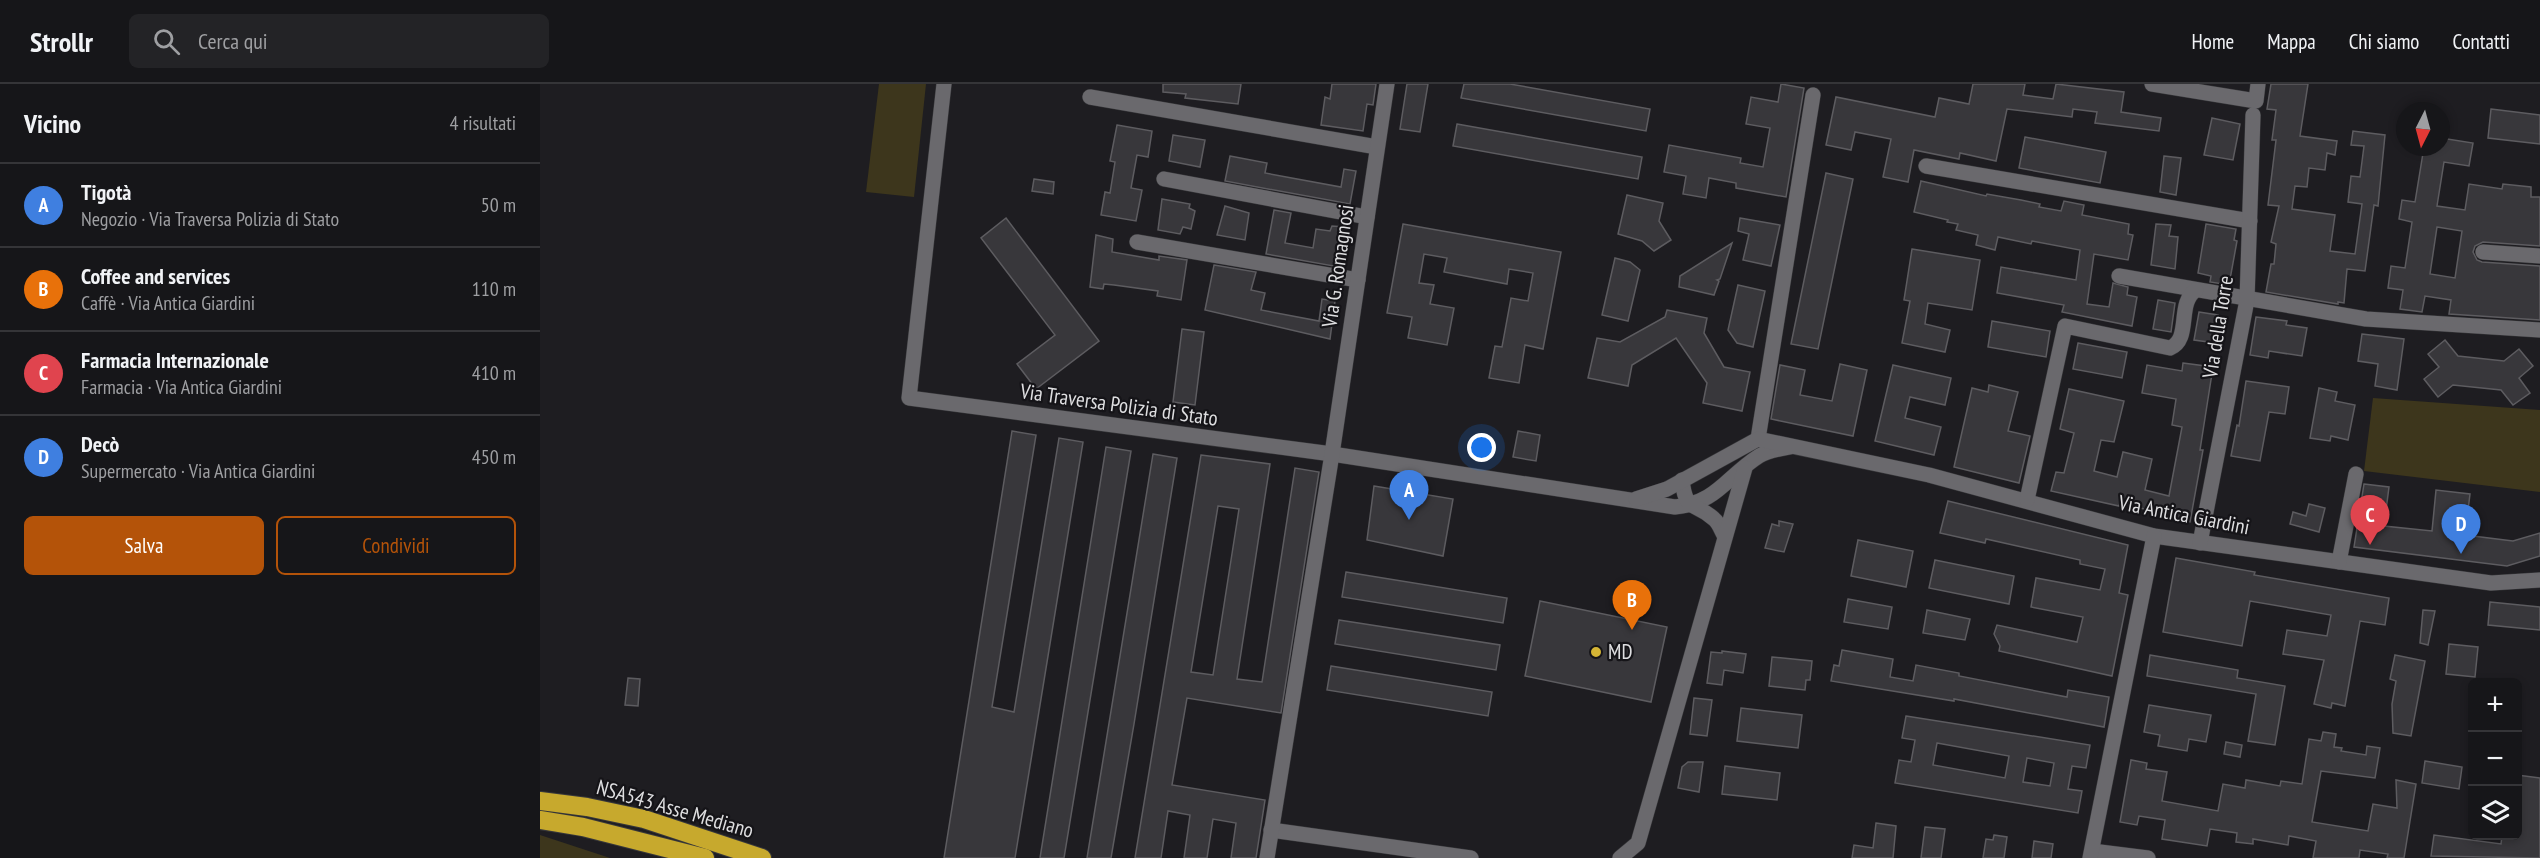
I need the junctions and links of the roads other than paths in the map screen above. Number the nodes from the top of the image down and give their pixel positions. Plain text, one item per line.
1 (944, 84) edge
2 (1387, 84) edge
3 (2152, 84) edge
4 (2258, 84) edge
5 (1813, 95) dead end
6 (1090, 97) dead end
7 (2254, 108) junction
8 (1377, 147) junction
9 (1926, 166) dead end
10 (1164, 179) dead end
11 (1367, 217) junction
12 (2250, 221) junction
13 (1137, 242) dead end
14 (2483, 252) dead end
15 (2540, 256) edge
16 (2119, 276) dead end
17 (1358, 280) junction
18 (2196, 290) junction
19 (2247, 300) junction
20 (2540, 330) edge
21 (1753, 441) junction
22 (1790, 447) junction
23 (1332, 454) junction
24 (1719, 459) junction
25 (1746, 466) junction
26 (2356, 474) dead end
27 (1682, 480) junction
28 (1732, 480) junction
29 (1636, 499) junction
30 (2027, 500) junction
31 (1689, 506) junction
32 (1724, 535) junction
33 (2154, 536) junction
34 (2200, 543) junction
35 (2339, 562) junction
36 (2540, 580) edge
37 (540, 801) edge
38 (540, 820) edge
39 (1271, 830) junction
40 (2091, 854) edge
41 (705, 858) edge
42 (762, 858) edge
43 (1267, 858) edge
44 (1471, 858) edge
45 (1620, 858) edge
46 (2148, 858) edge

1 - 23 street, Via Traversa Polizia di Stato
2 - 8 street, Via G. Romagnosi
3 - 7 street
4 - 7 street, Via della Torre
5 - 21 street
6 - 8 street
7 - 12 street, Via della Torre
8 - 11 street, Via G. Romagnosi
9 - 12 street
10 - 11 street
11 - 17 street, Via G. Romagnosi
12 - 19 street, Via della Torre
13 - 17 street
14 - 15 street
16 - 18 street
17 - 23 street, Via G. Romagnosi
18 - 19 street
18 - 30 street, Via della Torre
19 - 20 street
19 - 34 street, Via della Torre
21 - 22 street, Via Antica Giardini
21 - 24 street
21 - 25 street
22 - 25 street, Via Antica Giardini
22 - 30 street, Via Antica Giardini
23 - 29 street, Via Traversa Polizia di Stato
23 - 39 street, Via G. Romagnosi
24 - 27 street
24 - 28 street
25 - 28 street, Via Antica Giardini
25 - 32 street
26 - 35 street
27 - 29 street
27 - 31 street
28 - 31 street, Via Antica Giardini
29 - 31 street, Via Antica Giardini
30 - 33 street, Via Antica Giardini
31 - 32 street
32 - 45 street
33 - 34 street, Via Antica Giardini
33 - 40 street
34 - 35 street, Via Antica Giardini
35 - 36 street, Via Antica Giardini
37 - 42 highway, NSA543 Asse Mediano
38 - 41 highway, NSA543 Asse Mediano
39 - 43 street, Via G. Romagnosi
39 - 44 street
40 - 46 street

